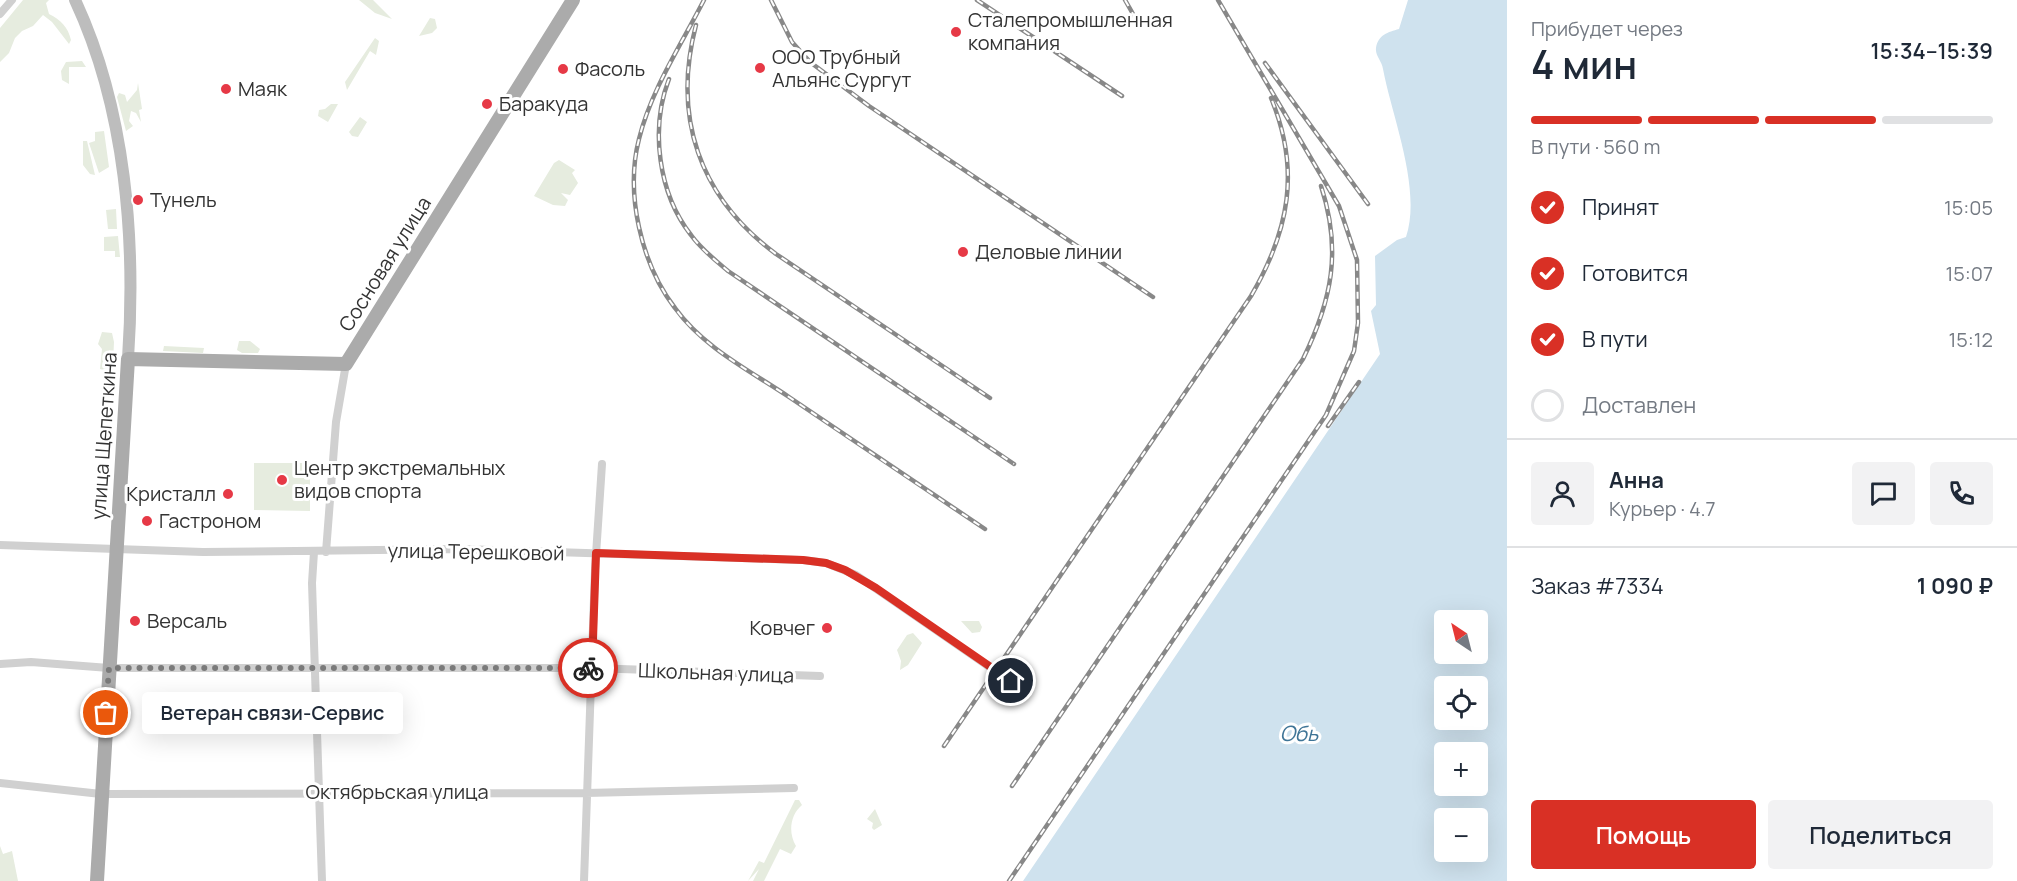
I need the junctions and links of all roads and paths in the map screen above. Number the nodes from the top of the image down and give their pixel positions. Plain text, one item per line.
1 (12, 0) edge
2 (75, 0) edge
3 (573, 0) edge
4 (0, 14) edge
5 (128, 359) junction
6 (346, 364) junction
7 (602, 464) dead end
8 (0, 545) edge
9 (115, 550) junction
10 (314, 552) junction
11 (326, 552) junction
12 (596, 553) junction
13 (0, 664) edge
14 (109, 668) junction
15 (316, 668) junction
16 (592, 668) junction
17 (820, 676) dead end
18 (1023, 690) dead end
19 (0, 783) edge
20 (794, 788) dead end
21 (320, 792) junction
22 (586, 792) junction
23 (101, 794) junction
24 (97, 881) edge
25 (322, 881) edge
26 (584, 881) edge

1 - 4 street
2 - 5 main road, улица Щепеткина
3 - 6 main road, Сосновая улица
5 - 6 main road
5 - 9 main road, улица Щепеткина
6 - 11 street
7 - 12 street
8 - 9 street, улица Терешковой
9 - 10 street, улица Терешковой
9 - 14 main road, улица Щепеткина
10 - 11 street, улица Терешковой
10 - 15 street
11 - 12 street, улица Терешковой
12 - 16 street
12 - 18 street, улица Терешковой
13 - 14 street, Школьная улица
14 - 15 street, Школьная улица
14 - 23 main road, улица Щепеткина
15 - 16 street, Школьная улица
15 - 21 street
16 - 17 street, Школьная улица
16 - 22 street
19 - 23 street, Октябрьская улица
20 - 22 street, Октябрьская улица
21 - 22 street, Октябрьская улица
21 - 23 street, Октябрьская улица
21 - 25 street
22 - 26 street
23 - 24 main road, улица Щепеткина

